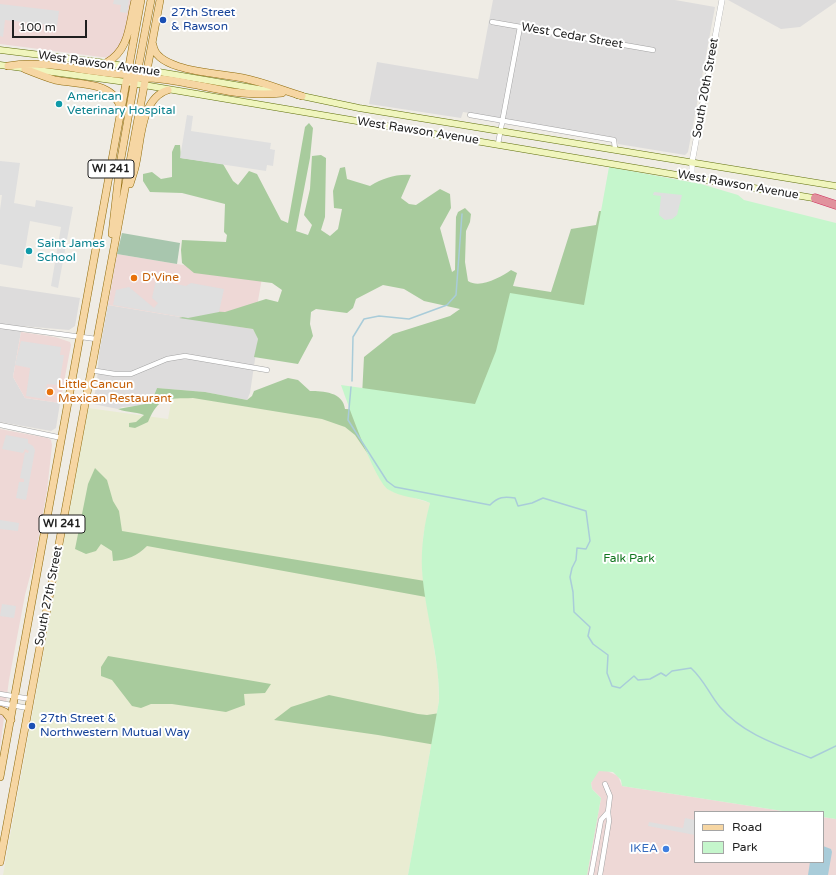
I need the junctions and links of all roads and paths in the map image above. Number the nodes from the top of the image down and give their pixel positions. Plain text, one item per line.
1 (135, 0) edge
2 (141, 0) edge
3 (151, 0) edge
4 (160, 0) edge
5 (722, 0) edge
6 (492, 22) dead end
7 (520, 27) junction
8 (152, 42) junction
9 (0, 50) edge
10 (653, 50) dead end
11 (106, 63) junction
12 (4, 66) edge
13 (129, 67) junction
14 (25, 69) junction
15 (136, 76) junction
16 (144, 86) junction
17 (168, 90) junction
18 (282, 93) joint
19 (302, 96) junction
20 (359, 108) junction
21 (121, 111) junction
22 (470, 115) dead end
23 (357, 121) junction
24 (502, 121) junction
25 (500, 131) junction
26 (498, 144) junction
27 (615, 149) junction
28 (692, 162) junction
29 (692, 177) junction
30 (836, 186) edge
31 (815, 198) junction
32 (836, 201) edge
33 (836, 205) edge
34 (122, 207) junction
35 (113, 249) junction
36 (0, 326) edge
37 (81, 337) junction
38 (96, 339) junction
39 (90, 370) junction
40 (267, 370) dead end
41 (0, 426) edge
42 (62, 438) junction
43 (0, 694) edge
44 (15, 696) junction
45 (30, 699) junction
46 (0, 703) edge
47 (13, 705) junction
48 (28, 708) junction
49 (0, 710) edge
50 (10, 720) junction
51 (0, 777) edge
52 (605, 784) dead end
53 (608, 812) junction
54 (0, 862) edge
55 (591, 875) edge
56 (600, 875) edge

1 - 11 main road
2 - 13 main road, South 27th Street / WI 241
3 - 15 main road
4 - 8 main road, South 27th Street / WI 241
5 - 28 street, South 20th Street
6 - 7 street, West Cedar Street
7 - 10 street, West Cedar Street
7 - 24 street
8 - 15 main road, South 27th Street / WI 241
8 - 19 main road
9 - 11 main road, West Rawson Avenue
11 - 13 main road, West Rawson Avenue
12 - 14 main road, West Rawson Avenue
12 - 15 main road
13 - 15 main road, South 27th Street / WI 241
14 - 15 main road, West Rawson Avenue
14 - 21 main road
15 - 16 main road, South 27th Street / WI 241
15 - 18 main road
15 - 21 main road, South 27th Street / WI 241
15 - 35 main road
16 - 17 main road, West Rawson Avenue
16 - 34 main road, South 27th Street / WI 241
17 - 23 main road, West Rawson Avenue
17 - 34 main road
18 - 19 main road, West Rawson Avenue
19 - 20 main road, West Rawson Avenue
20 - 23 main road
20 - 25 main road, West Rawson Avenue
21 - 37 main road, South 27th Street / WI 241
22 - 24 street
23 - 26 main road, West Rawson Avenue
24 - 25 street
24 - 27 street
25 - 26 street
25 - 27 main road, West Rawson Avenue
26 - 29 main road, West Rawson Avenue
27 - 28 main road, West Rawson Avenue
28 - 29 street, South 20th Street
28 - 30 main road, West Rawson Avenue
29 - 31 main road, West Rawson Avenue
31 - 32 main road, West Rawson Avenue
31 - 33 highway
34 - 35 main road, South 27th Street / WI 241
35 - 38 main road, South 27th Street / WI 241
36 - 37 street
37 - 38 street
37 - 42 main road, South 27th Street / WI 241
38 - 39 main road, South 27th Street / WI 241
39 - 40 street
39 - 45 main road, South 27th Street / WI 241
41 - 42 street
42 - 44 main road, South 27th Street / WI 241
43 - 44 street
44 - 45 street
44 - 47 main road, South 27th Street / WI 241
45 - 48 main road, South 27th Street / WI 241
46 - 47 street
47 - 48 street
47 - 50 main road, South 27th Street / WI 241
48 - 54 main road, South 27th Street / WI 241
49 - 50 main road
50 - 51 main road, South 27th Street / WI 241
52 - 53 street
53 - 55 street
53 - 56 street

